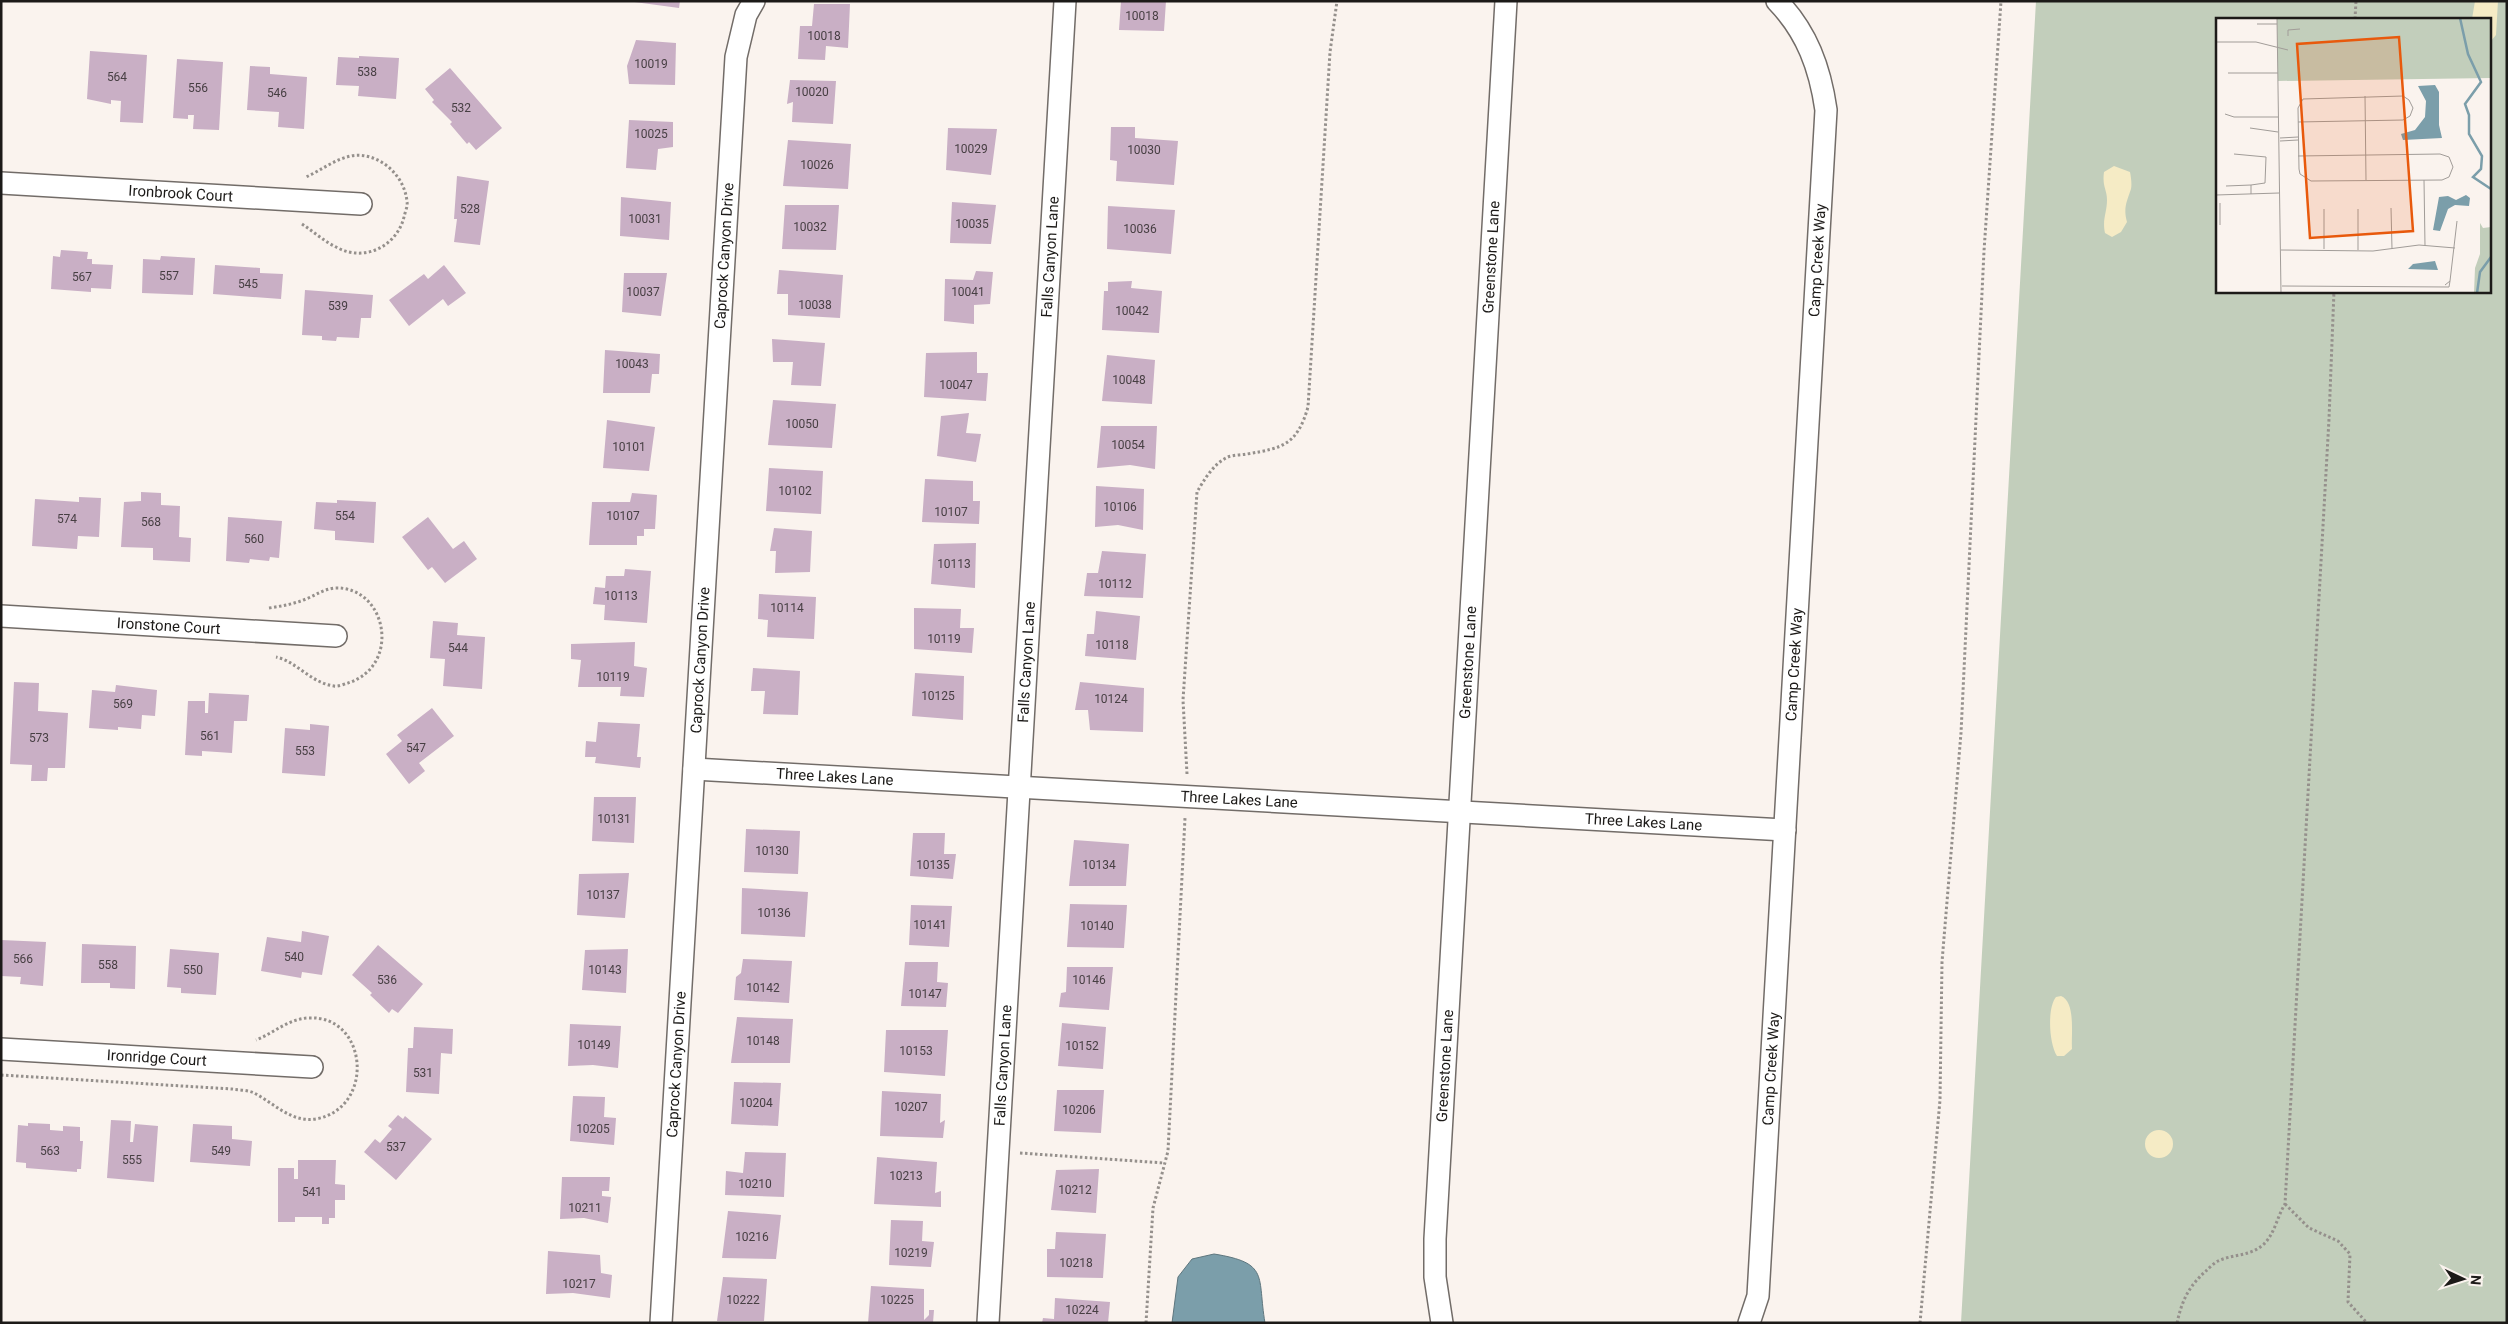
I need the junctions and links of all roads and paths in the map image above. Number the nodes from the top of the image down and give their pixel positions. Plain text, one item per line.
1 (754, 1) edge
2 (1064, 1) edge
3 (1337, 1) edge
4 (1506, 1) edge
5 (2001, 1) edge
6 (2356, 1) edge
7 (1782, 7) edge
8 (2355, 18) edge
9 (1, 183) edge
10 (361, 204) dead end
11 (2334, 292) edge
12 (1, 616) edge
13 (336, 636) dead end
14 (694, 768) junction
15 (1019, 787) junction
16 (1186, 796) junction
17 (1460, 812) junction
18 (1785, 830) junction
19 (1, 1050) edge
20 (312, 1067) dead end
21 (998, 1151) junction
22 (1164, 1163) junction
23 (2285, 1204) junction
24 (661, 1323) edge
25 (988, 1323) edge
26 (1146, 1323) edge
27 (1442, 1323) edge
28 (1749, 1323) edge
29 (1920, 1323) edge
30 (2177, 1323) edge
31 (2367, 1323) edge

1 - 14 street, Caprock Canyon Drive
2 - 15 street, Falls Canyon Lane
3 - 16 path
4 - 17 street, Greenstone Lane
5 - 29 path
6 - 8 path
7 - 18 street, Camp Creek Way
9 - 10 street, Ironbrook Court
11 - 23 path
12 - 13 street, Ironstone Court
14 - 15 street, Three Lakes Lane
14 - 24 street, Caprock Canyon Drive
15 - 16 street, Three Lakes Lane
15 - 21 street, Falls Canyon Lane
16 - 17 street, Three Lakes Lane
16 - 22 path
17 - 18 street, Three Lakes Lane
17 - 27 street, Greenstone Lane
18 - 28 street, Camp Creek Way
19 - 20 street, Ironridge Court
21 - 22 path
21 - 25 street, Falls Canyon Lane
22 - 26 path
23 - 30 path
23 - 31 path

